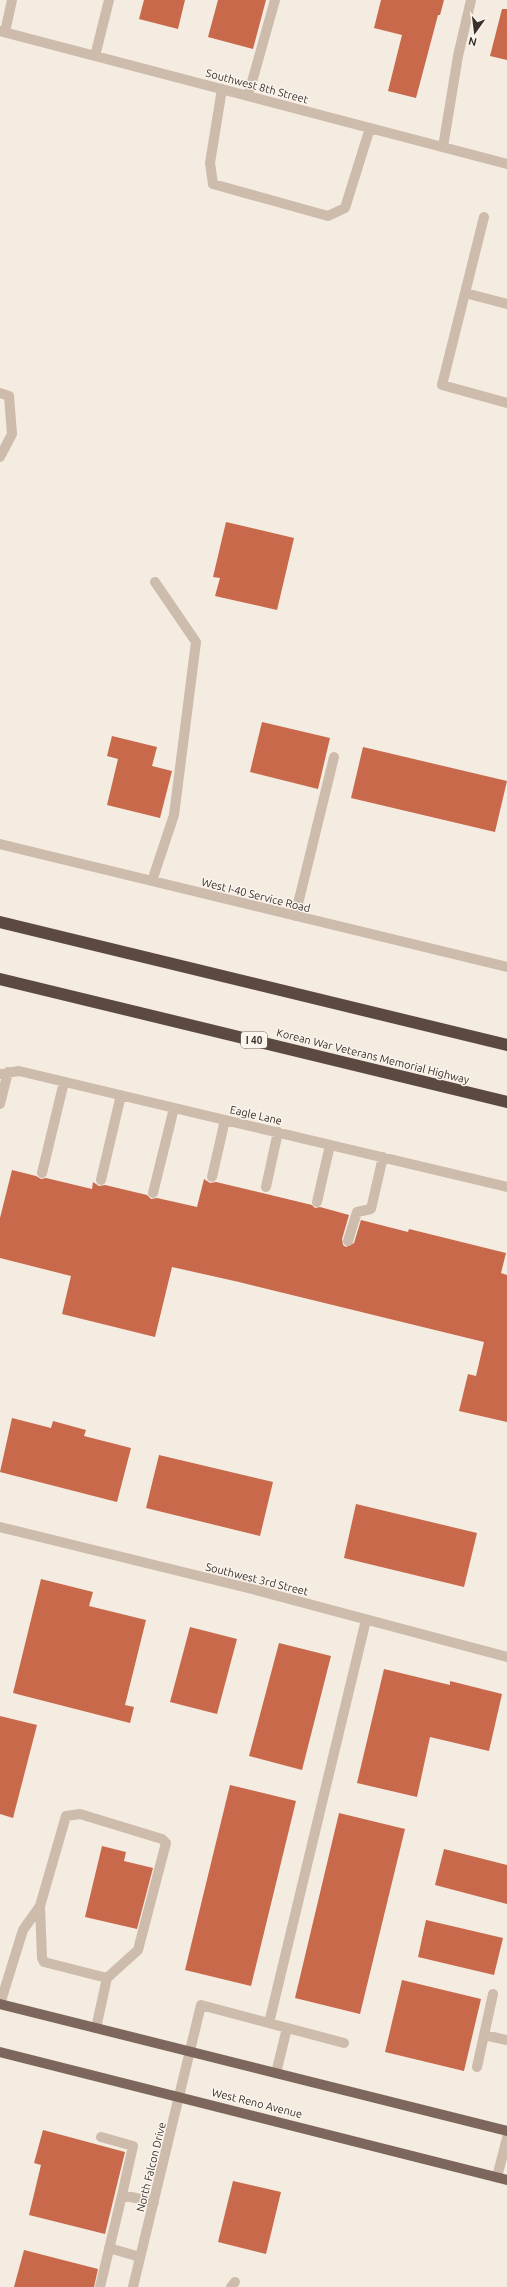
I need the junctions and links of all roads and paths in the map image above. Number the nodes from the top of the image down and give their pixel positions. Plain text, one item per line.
1 (12, 0) edge
2 (109, 0) edge
3 (275, 0) edge
4 (471, 0) edge
5 (2, 31) edge
6 (95, 56) junction
7 (222, 89) junction
8 (248, 96) junction
9 (370, 128) junction
10 (442, 147) junction
11 (507, 164) edge
12 (484, 217) dead end
13 (465, 293) junction
14 (507, 304) edge
15 (0, 393) edge
16 (507, 403) edge
17 (0, 457) edge
18 (155, 582) dead end
19 (334, 757) dead end
20 (0, 844) edge
21 (152, 881) junction
22 (295, 916) junction
23 (0, 922) edge
24 (507, 968) edge
25 (0, 979) edge
26 (507, 1045) edge
27 (4, 1073) edge
28 (64, 1082) junction
29 (121, 1095) junction
30 (507, 1102) edge
31 (0, 1104) edge
32 (174, 1108) junction
33 (225, 1120) junction
34 (278, 1132) junction
35 (330, 1144) junction
36 (383, 1157) junction
37 (42, 1173) dead end
38 (212, 1177) dead end
39 (101, 1180) dead end
40 (266, 1187) dead end
41 (507, 1187) edge
42 (153, 1193) dead end
43 (317, 1202) dead end
44 (348, 1241) dead end
45 (0, 1527) edge
46 (366, 1620) junction
47 (507, 1657) edge
48 (40, 1906) junction
49 (107, 1978) junction
50 (493, 1994) dead end
51 (0, 2004) edge
52 (269, 2023) junction
53 (96, 2028) junction
54 (287, 2028) junction
55 (484, 2035) junction
56 (507, 2040) edge
57 (344, 2043) dead end
58 (0, 2052) edge
59 (191, 2052) junction
60 (477, 2068) dead end
61 (276, 2073) junction
62 (180, 2096) junction
63 (507, 2131) edge
64 (101, 2137) dead end
65 (507, 2138) edge
66 (497, 2177) junction
67 (507, 2180) edge
68 (122, 2195) junction
69 (154, 2202) junction
70 (109, 2248) junction
71 (140, 2257) junction
72 (100, 2287) edge
73 (133, 2287) edge

1 - 5 street
2 - 6 street
3 - 8 street
4 - 10 street
5 - 6 street, Southwest 8th Street
6 - 7 street, Southwest 8th Street
7 - 8 street, Southwest 8th Street
7 - 9 street
8 - 9 street, Southwest 8th Street
9 - 10 street, Southwest 8th Street
10 - 11 street, Southwest 8th Street
12 - 13 street
13 - 14 street
13 - 16 street
15 - 17 street
18 - 21 street
19 - 22 street
20 - 21 street, West I-40 Service Road
21 - 22 street, West I-40 Service Road
22 - 24 street, West I-40 Service Road
23 - 26 highway
25 - 30 highway, Korean War Veterans Memorial Highway / I 40
27 - 28 street, Eagle Lane
27 - 31 street
28 - 29 street, Eagle Lane
28 - 37 street
29 - 32 street, Eagle Lane
29 - 39 street
32 - 33 street, Eagle Lane
32 - 42 street
33 - 34 street, Eagle Lane
33 - 38 street
34 - 35 street, Eagle Lane
34 - 40 street
35 - 36 street, Eagle Lane
35 - 43 street
36 - 41 street, Eagle Lane
36 - 44 street
45 - 46 street, Southwest 3rd Street
46 - 47 street, Southwest 3rd Street
46 - 52 street
48 - 49 street
48 - 49 street
48 - 51 street
49 - 53 street
50 - 55 street
51 - 53 main road
52 - 54 street
52 - 59 street, North Falcon Drive
53 - 59 main road
54 - 57 street
54 - 61 street
55 - 56 street
55 - 60 street
58 - 62 main road, West Reno Avenue
59 - 61 main road
59 - 62 street, North Falcon Drive
61 - 63 main road
62 - 66 main road, West Reno Avenue
62 - 69 street, North Falcon Drive
64 - 68 street
65 - 66 street
66 - 67 main road, West Reno Avenue
68 - 69 street
68 - 70 street
69 - 71 street, North Falcon Drive
70 - 71 street
70 - 72 street
71 - 73 street, North Falcon Drive

